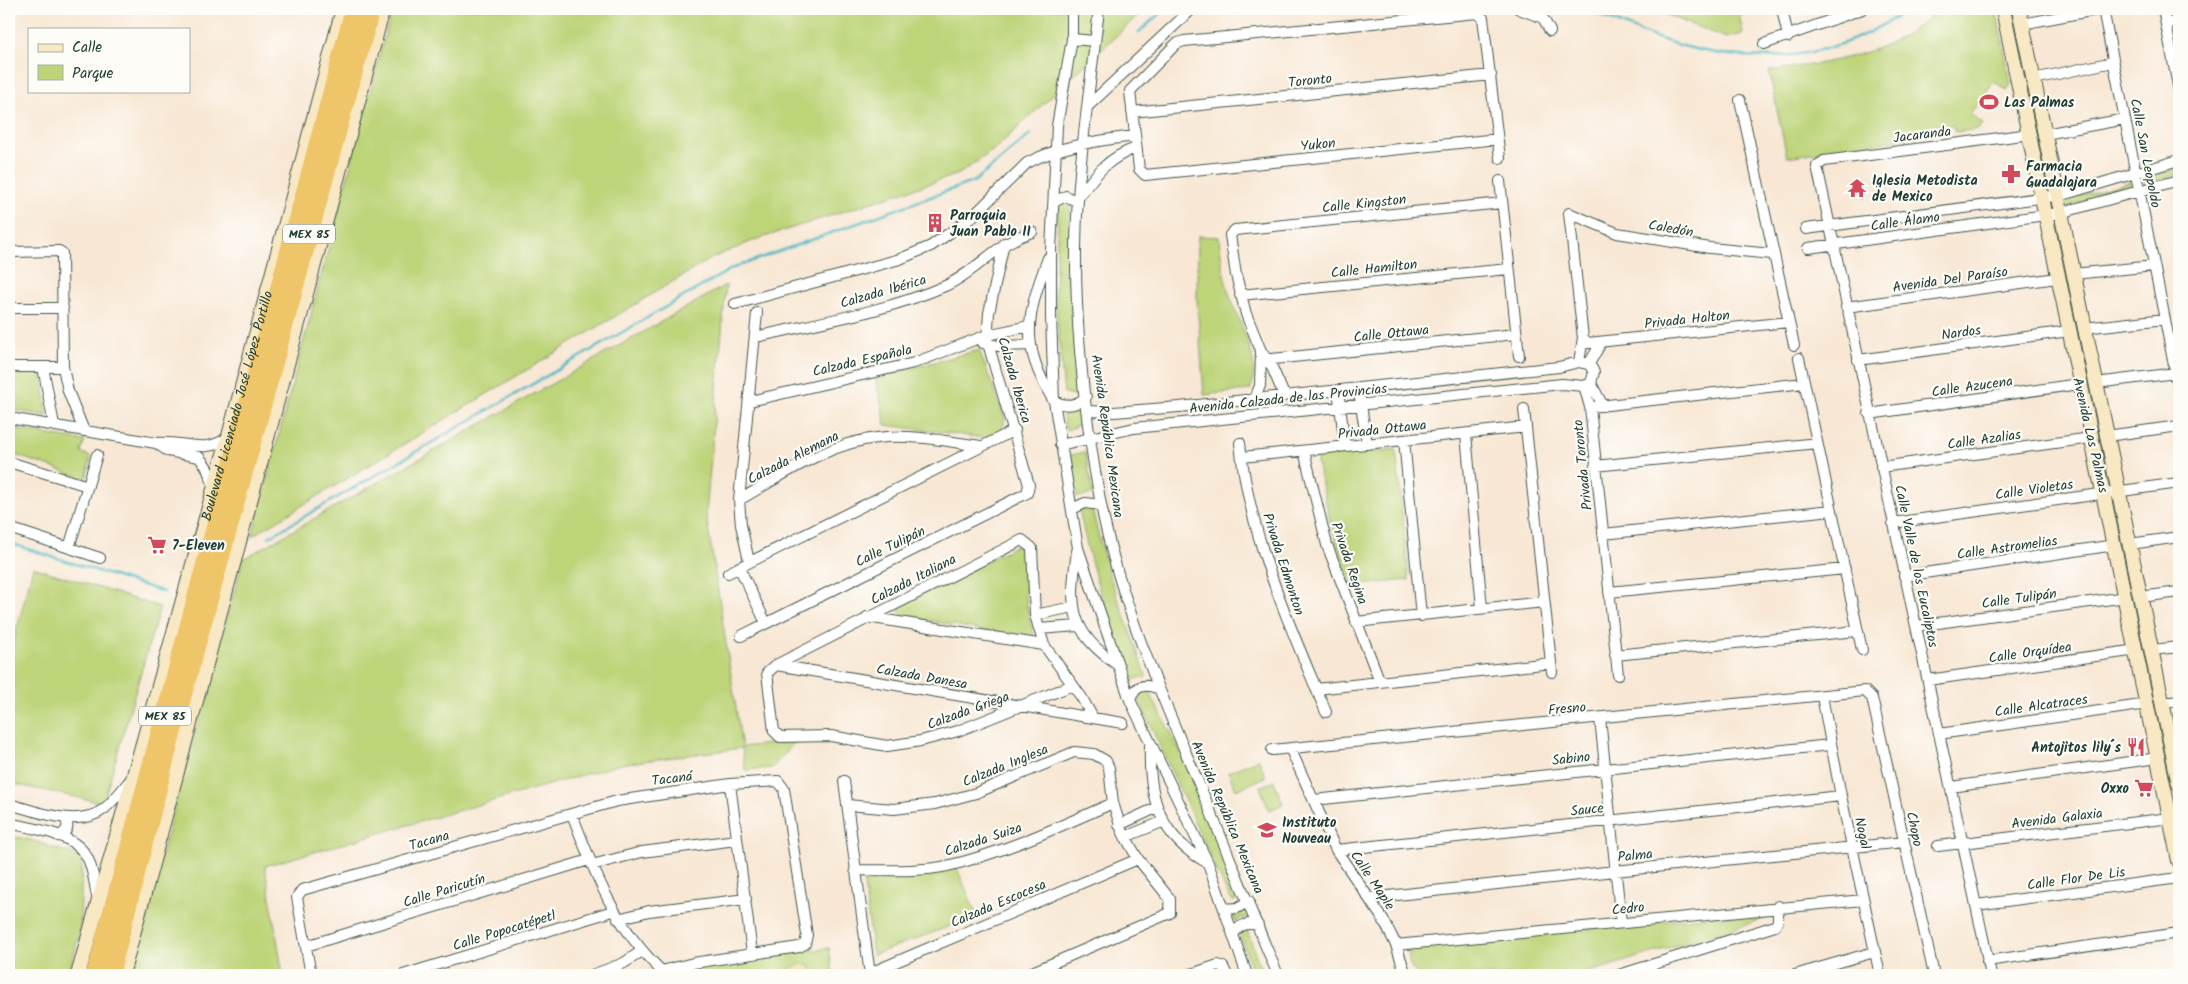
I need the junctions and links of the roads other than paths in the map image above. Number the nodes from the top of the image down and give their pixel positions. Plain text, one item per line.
1 (343, 9) edge
2 (354, 9) edge
3 (371, 9) edge
4 (383, 9) edge
5 (1072, 9) edge
6 (1099, 9) edge
7 (1192, 9) edge
8 (1519, 9) edge
9 (1782, 9) edge
10 (1862, 9) edge
11 (2003, 9) edge
12 (2019, 9) edge
13 (2102, 9) edge
14 (2163, 9) edge
15 (2179, 21) edge
16 (2022, 24) junction
17 (2166, 24) junction
18 (1550, 31) dead end
19 (1788, 37) junction
20 (1072, 38) junction
21 (1094, 41) junction
22 (1764, 44) dead end
23 (2113, 62) junction
24 (1491, 75) junction
25 (2034, 79) junction
26 (2179, 86) edge
27 (1740, 100) dead end
28 (1088, 106) junction
29 (1132, 112) junction
30 (2125, 119) junction
31 (2030, 134) junction
32 (2045, 134) junction
33 (1135, 136) junction
34 (1498, 140) junction
35 (1084, 145) junction
36 (1136, 148) junction
37 (1056, 152) junction
38 (1500, 158) dead end
39 (2179, 160) edge
40 (1818, 163) joint
41 (2135, 174) junction
42 (2179, 180) edge
43 (1500, 181) dead end
44 (2140, 192) junction
45 (2056, 195) junction
46 (2042, 197) junction
47 (1078, 200) junction
48 (1054, 202) junction
49 (1502, 203) junction
50 (1944, 210) junction
51 (2060, 213) junction
52 (2045, 216) junction
53 (1830, 226) junction
54 (1806, 229) dead end
55 (1947, 229) junction
56 (1032, 232) dead end
57 (1004, 243) junction
58 (1834, 244) junction
59 (1808, 248) dead end
60 (1051, 250) junction
61 (9, 252) edge
62 (1772, 254) junction
63 (2154, 266) junction
64 (1509, 269) junction
65 (2073, 274) junction
66 (2057, 278) junction
67 (267, 289) junction
68 (1240, 296) junction
69 (735, 304) dead end
70 (1846, 307) junction
71 (9, 308) edge
72 (63, 308) junction
73 (757, 313) dead end
74 (2165, 319) junction
75 (270, 320) junction
76 (1789, 322) junction
77 (1029, 326) junction
78 (2084, 328) junction
79 (2069, 331) junction
80 (1516, 334) junction
81 (756, 337) junction
82 (988, 340) junction
83 (1586, 341) junction
84 (1601, 343) junction
85 (1030, 345) junction
86 (1794, 345) dead end
87 (1519, 356) dead end
88 (1263, 357) junction
89 (1799, 358) dead end
90 (1858, 360) junction
91 (1579, 362) junction
92 (281, 364) junction
93 (1589, 364) junction
94 (9, 366) edge
95 (43, 367) junction
96 (63, 367) junction
97 (2176, 373) junction
98 (1804, 383) junction
99 (2096, 383) junction
100 (2080, 384) junction
101 (1588, 385) junction
102 (1359, 388) junction
103 (1338, 390) junction
104 (2179, 390) edge
105 (1284, 395) junction
106 (1086, 397) junction
107 (1254, 398) junction
108 (750, 401) junction
109 (1054, 401) junction
110 (1361, 404) junction
111 (1340, 406) junction
112 (1604, 406) junction
113 (1590, 407) junction
114 (1524, 409) dead end
115 (1087, 411) junction
116 (1869, 414) junction
117 (9, 418) edge
118 (54, 425) junction
119 (2179, 426) edge
120 (1526, 428) junction
121 (1015, 430) junction
122 (84, 431) junction
123 (1466, 434) junction
124 (229, 436) junction
125 (2108, 436) junction
126 (1091, 438) junction
127 (2091, 438) junction
128 (1404, 440) junction
129 (156, 443) junction
130 (1240, 443) dead end
131 (1817, 443) junction
132 (1367, 444) junction
133 (1060, 445) junction
134 (980, 446) junction
135 (1346, 446) junction
136 (1304, 451) junction
137 (97, 455) dead end
138 (1242, 457) junction
139 (9, 462) edge
140 (1595, 466) junction
141 (1881, 467) junction
142 (2179, 483) edge
143 (88, 486) junction
144 (214, 486) junction
145 (2119, 490) junction
146 (2104, 492) junction
147 (1027, 493) joint
148 (739, 500) junction
149 (1101, 505) junction
150 (1072, 509) junction
151 (1832, 510) junction
152 (1893, 523) junction
153 (9, 528) edge
154 (1603, 534) junction
155 (2179, 537) edge
156 (2130, 544) junction
157 (2115, 545) junction
158 (69, 548) junction
159 (1078, 548) junction
160 (100, 558) dead end
161 (749, 560) junction
162 (739, 567) junction
163 (1845, 570) junction
164 (728, 572) dead end
165 (1904, 576) junction
166 (1609, 592) junction
167 (2179, 592) edge
168 (2126, 597) junction
169 (2141, 597) junction
170 (1544, 602) junction
171 (1073, 607) junction
172 (1482, 608) junction
173 (1035, 615) junction
174 (1421, 616) junction
175 (867, 617) junction
176 (1356, 622) junction
177 (766, 623) junction
178 (1078, 626) junction
179 (1916, 626) junction
180 (1039, 630) junction
181 (1857, 631) junction
182 (741, 636) dead end
183 (1044, 645) junction
184 (2179, 647) edge
185 (1862, 650) dead end
186 (2137, 650) junction
187 (2152, 650) junction
188 (1616, 655) junction
189 (776, 665) junction
190 (1119, 666) junction
191 (1618, 675) dead end
192 (1928, 680) junction
193 (1380, 682) junction
194 (1073, 685) junction
195 (1157, 688) junction
196 (1316, 689) junction
197 (1865, 692) joint
198 (1822, 696) junction
199 (1130, 700) junction
200 (2179, 701) edge
201 (2163, 703) junction
202 (2148, 704) junction
203 (1019, 706) junction
204 (1326, 712) dead end
205 (1093, 718) junction
206 (1600, 718) junction
207 (1123, 723) dead end
208 (1939, 734) junction
209 (1150, 742) junction
210 (1830, 745) junction
211 (1290, 748) junction
212 (1272, 750) dead end
213 (2158, 758) junction
214 (2177, 758) edge
215 (1605, 768) junction
216 (132, 777) junction
217 (844, 781) dead end
218 (730, 784) junction
219 (2179, 784) edge
220 (1951, 787) junction
221 (1841, 796) junction
222 (1314, 800) junction
223 (1113, 803) junction
224 (9, 804) edge
225 (847, 805) junction
226 (25, 808) junction
227 (1156, 808) junction
228 (572, 814) junction
229 (65, 818) junction
230 (2175, 818) edge
231 (1610, 820) junction
232 (1162, 822) junction
233 (9, 823) edge
234 (1119, 825) junction
235 (20, 826) junction
236 (58, 836) junction
237 (1125, 837) junction
238 (736, 840) junction
239 (1904, 842) junction
240 (1962, 843) junction
241 (1938, 846) dead end
242 (1851, 847) junction
243 (1336, 850) junction
244 (1138, 859) junction
245 (2179, 861) edge
246 (590, 862) junction
247 (1208, 863) junction
248 (855, 870) junction
249 (1615, 871) junction
250 (2179, 878) edge
251 (1370, 898) junction
252 (746, 899) junction
253 (1863, 900) junction
254 (1249, 901) junction
255 (98, 904) junction
256 (1976, 905) junction
257 (1778, 906) junction
258 (1224, 909) junction
259 (616, 915) junction
260 (1621, 923) junction
261 (1258, 925) junction
262 (2179, 933) edge
263 (1233, 935) junction
264 (1396, 945) junction
265 (306, 946) junction
266 (642, 951) junction
267 (1874, 952) junction
268 (752, 953) junction
269 (1988, 961) junction
270 (664, 973) edge
271 (870, 974) edge
272 (1631, 974) edge
273 (78, 975) edge
274 (95, 975) edge
275 (110, 975) edge
276 (122, 975) edge
277 (311, 975) edge
278 (403, 975) edge
279 (592, 975) edge
280 (1025, 975) edge
281 (1189, 975) edge
282 (1227, 975) edge
283 (1247, 975) edge
284 (1278, 975) edge
285 (1406, 975) edge
286 (1619, 975) edge
287 (1795, 975) edge
288 (1880, 975) edge
289 (1934, 975) edge
290 (1991, 975) edge

1 - 67 street, Boulevard Licenciado José López Portillo
2 - 75 highway, Boulevard Licenciado José López Portillo / MEX 85
3 - 92 highway, Boulevard Licenciado José López Portillo / MEX 85
4 - 92 street, Boulevard Licenciado José López Portillo
5 - 20 street
6 - 21 street, Avenida República Mexicana
7 - 28 street
8 - 18 street
9 - 19 street
10 - 19 street
11 - 31 street, Avenida Las Palmas
12 - 16 street, Avenida Las Palmas
13 - 16 street
13 - 23 street, Calle San Leopoldo
14 - 17 street
15 - 17 street
16 - 25 street, Avenida Las Palmas
17 - 26 street
19 - 22 street
20 - 21 street
20 - 37 street
21 - 28 street, Avenida República Mexicana
23 - 25 street
23 - 30 street, Calle San Leopoldo
24 - 29 street, Toronto
24 - 29 street
24 - 34 street
25 - 32 street, Avenida Las Palmas
27 - 62 street
28 - 35 street, Avenida República Mexicana
29 - 33 street
30 - 32 street
30 - 41 street, Calle San Leopoldo
31 - 40 street, Jacaranda
31 - 46 street, Avenida Las Palmas
32 - 45 street, Avenida Las Palmas
33 - 35 street
33 - 36 street
34 - 36 street, Yukon
34 - 38 street
35 - 37 street
35 - 47 street, Avenida República Mexicana
36 - 47 street
37 - 48 street
37 - 69 street
39 - 41 street, Calle Álamo
40 - 53 street, Calle Valle de los Eucaliptos
41 - 44 street, Calle San Leopoldo
41 - 45 street, Calle Álamo
42 - 44 street, Calle Álamo
43 - 49 street
44 - 51 street, Calle Álamo
44 - 63 street, Calle San Leopoldo
45 - 46 street, Calle Álamo
45 - 51 street, Avenida Las Palmas
46 - 50 street, Calle Álamo
46 - 52 street, Avenida Las Palmas
47 - 48 street
47 - 106 street, Avenida República Mexicana
48 - 60 street
49 - 64 street
49 - 68 street, Calle Kingston
50 - 53 street, Calle Álamo
50 - 55 street
51 - 52 street, Calle Álamo
51 - 65 street, Avenida Las Palmas
52 - 55 street, Calle Álamo
52 - 66 street, Avenida Las Palmas
53 - 54 street, Calle Álamo
53 - 58 street, Calle Valle de los Eucaliptos
55 - 58 street, Calle Álamo
56 - 57 street, Calzada Ibérica
57 - 81 street, Calzada Ibérica
57 - 82 street, Calzada Iberica
58 - 59 street, Calle Álamo
58 - 70 street, Calle Valle de los Eucaliptos
60 - 77 street
60 - 109 street
61 - 72 street
62 - 76 street
62 - 83 street, Caledón
63 - 65 street
63 - 74 street, Calle San Leopoldo
64 - 68 street, Calle Hamilton
64 - 80 street
65 - 78 street, Avenida Las Palmas
66 - 70 street, Avenida Del Paraíso
66 - 79 street, Avenida Las Palmas
67 - 75 highway
67 - 124 street, Boulevard Licenciado José López Portillo
68 - 88 street
70 - 90 street, Calle Valle de los Eucaliptos
71 - 72 street
72 - 96 street
73 - 81 street
74 - 78 street
74 - 97 street, Calle San Leopoldo
75 - 274 highway, Boulevard Licenciado José López Portillo / MEX 85
76 - 84 street, Privada Halton
76 - 86 street
77 - 82 street
77 - 85 street
78 - 99 street, Avenida Las Palmas
79 - 90 street, Nardos
79 - 100 street, Avenida Las Palmas
80 - 87 street
80 - 88 street, Calle Ottawa
81 - 108 street
82 - 85 street
82 - 108 street, Calzada Española
82 - 121 street, Calzada Iberica
83 - 84 street, Privada Halton
83 - 91 street
84 - 93 street
85 - 109 street
88 - 105 street
88 - 107 street
89 - 98 street
90 - 116 street, Calle Valle de los Eucaliptos
91 - 93 street
91 - 102 street, Avenida Calzada de las Provincias
92 - 275 highway, Boulevard Licenciado José López Portillo / MEX 85
92 - 276 street, Boulevard Licenciado José López Portillo
93 - 101 street
94 - 95 street
95 - 96 street
95 - 118 street
96 - 122 street
97 - 99 street
97 - 104 street, Calle San Leopoldo
98 - 112 street, Privada Toronto
98 - 131 street
99 - 125 street, Avenida Las Palmas
100 - 116 street, Calle Azucena
100 - 127 street, Avenida Las Palmas
101 - 110 street, Avenida Calzada de las Provincias
101 - 112 street
101 - 113 street
102 - 103 street, Avenida Calzada de las Provincias
102 - 110 street
103 - 105 street, Avenida Calzada de las Provincias
103 - 111 street
105 - 107 street, Avenida Calzada de las Provincias
106 - 109 street
106 - 115 street, Avenida República Mexicana
107 - 115 street, Avenida Calzada de las Provincias
108 - 148 street
109 - 133 street
110 - 111 street, Avenida Calzada de las Provincias
110 - 132 street
111 - 126 street, Avenida Calzada de las Provincias
111 - 135 street
112 - 113 street, Privada Toronto
113 - 140 street, Privada Toronto
114 - 120 street
115 - 126 street, Avenida República Mexicana
116 - 141 street, Calle Valle de los Eucaliptos
117 - 118 street
118 - 122 street
119 - 125 street
120 - 123 street, Privada Ottawa
120 - 170 street
121 - 134 street
121 - 147 street, Calzada Iberica
122 - 129 street
123 - 128 street, Privada Ottawa
123 - 172 street
124 - 129 street
124 - 144 street, Boulevard Licenciado José López Portillo
125 - 145 street, Avenida Las Palmas
126 - 133 street, Avenida Calzada de las Provincias
126 - 149 street, Avenida República Mexicana
127 - 141 street, Calle Azalias
127 - 146 street, Avenida Las Palmas
128 - 132 street, Privada Ottawa
128 - 174 street
129 - 144 street
130 - 138 street, Privada Edmonton
131 - 140 street
131 - 151 street
132 - 135 street, Privada Ottawa
133 - 150 street
134 - 148 street, Calzada Alemana
134 - 161 street
135 - 136 street, Privada Ottawa
136 - 138 street, Privada Ottawa
136 - 176 street, Privada Regina
137 - 143 street
138 - 196 street, Privada Edmonton
139 - 143 street
140 - 154 street, Privada Toronto
141 - 152 street, Calle Valle de los Eucaliptos
142 - 145 street, Calle Violetas
143 - 158 street
144 - 216 street, Boulevard Licenciado José López Portillo
145 - 146 street, Calle Violetas
145 - 156 street, Avenida Las Palmas
146 - 152 street, Calle Violetas
146 - 157 street, Avenida Las Palmas
147 - 177 street, Calle Tulipán
148 - 161 street
149 - 150 street
149 - 195 street, Avenida República Mexicana
150 - 159 street
151 - 154 street
151 - 163 street
152 - 165 street, Calle Valle de los Eucaliptos
153 - 158 street
154 - 166 street, Privada Toronto
155 - 156 street
156 - 169 street, Avenida Las Palmas
157 - 165 street, Calle Astromelias
157 - 168 street, Avenida Las Palmas
158 - 160 street
159 - 171 street
159 - 190 street
161 - 162 street
162 - 164 street
162 - 177 street
163 - 166 street
163 - 181 street
165 - 179 street, Calle Valle de los Eucaliptos
166 - 188 street, Privada Toronto
167 - 169 street
168 - 179 street, Calle Tulipán
168 - 186 street, Avenida Las Palmas
169 - 187 street, Avenida Las Palmas
170 - 172 street
170 - 193 street
171 - 173 street
171 - 178 street
172 - 174 street
173 - 175 street, Calzada Italiana
173 - 180 street
174 - 176 street
175 - 183 street
175 - 189 street, Calzada Italiana
176 - 193 street, Privada Regina
177 - 182 street, Calle Tulipán
178 - 180 street
178 - 190 street
179 - 192 street, Calle Valle de los Eucaliptos
180 - 183 street
181 - 185 street
181 - 188 street
183 - 194 street
184 - 187 street
186 - 192 street, Calle Orquídea
186 - 202 street, Avenida Las Palmas
187 - 201 street, Avenida Las Palmas
188 - 191 street, Privada Toronto
189 - 203 street, Calzada Danesa
189 - 203 street, Calzada Griega
190 - 199 street
192 - 208 street, Calle Valle de los Eucaliptos
193 - 196 street
194 - 203 street, Calzada Griega
194 - 205 street
195 - 199 street
195 - 254 street, Avenida República Mexicana
196 - 204 street, Privada Edmonton
197 - 198 street, Fresno
197 - 239 street, Chopo
198 - 206 street, Fresno
198 - 210 street, Nogal
199 - 209 street
200 - 201 street
201 - 214 street, Avenida Las Palmas
202 - 208 street, Calle Alcatraces
202 - 213 street, Avenida Las Palmas
203 - 205 street, Calzada Danesa
205 - 207 street, Calzada Danesa
206 - 211 street, Fresno
206 - 215 street
208 - 220 street, Calle Valle de los Eucaliptos
209 - 227 street
209 - 247 street
210 - 215 street, Sabino
210 - 221 street, Nogal
211 - 212 street, Fresno
211 - 222 street, Calle Maple
213 - 220 street
213 - 230 street, Avenida Las Palmas
214 - 219 street, Avenida Las Palmas
215 - 222 street, Sabino
215 - 231 street
216 - 229 street
216 - 255 street, Boulevard Licenciado José López Portillo
217 - 225 street
218 - 228 street, Tacaná
218 - 238 street
218 - 268 street, Tacaná
220 - 240 street, Calle Valle de los Eucaliptos
221 - 231 street, Sauce
221 - 242 street, Nogal
222 - 243 street, Calle Maple
223 - 225 street, Calzada Inglesa
223 - 234 street, Calzada Inglesa
223 - 248 street, Calzada Suiza
224 - 226 street
225 - 248 street
226 - 229 street
226 - 235 street
227 - 232 street
227 - 234 street
228 - 246 street
228 - 265 street, Tacana
229 - 236 street
230 - 240 street, Avenida Galaxia
230 - 245 street, Avenida Las Palmas
231 - 243 street, Sauce
231 - 249 street
232 - 237 street
232 - 247 street
233 - 235 street
234 - 237 street, Calzada Inglesa
235 - 236 street
236 - 255 street
237 - 244 street, Calzada Inglesa
238 - 246 street, Calle Paricutín
238 - 252 street
239 - 242 street, Palma
239 - 289 street, Chopo
240 - 241 street, Avenida Galaxia
240 - 256 street, Calle Valle de los Eucaliptos
242 - 249 street, Palma
242 - 253 street, Nogal
243 - 251 street, Calle Maple
244 - 271 street, Calzada Escocesa
244 - 280 street, Calzada Inglesa
246 - 259 street
246 - 265 street, Calle Paricutín
247 - 258 street
248 - 271 street
249 - 251 street, Palma
249 - 260 street
250 - 256 street, Calle Flor De Lis
251 - 264 street, Calle Maple
252 - 259 street, Calle Popocatépetl
252 - 268 street
253 - 257 street, Cedro
253 - 267 street, Nogal
254 - 258 street
254 - 261 street, Avenida República Mexicana
255 - 273 street, Boulevard Licenciado José López Portillo
256 - 269 street, Calle Valle de los Eucaliptos
257 - 260 street, Cedro
257 - 272 street
258 - 263 street
259 - 266 street
259 - 278 street, Calle Popocatépetl
260 - 264 street, Cedro
261 - 263 street
261 - 284 street, Avenida República Mexicana
262 - 269 street
263 - 283 street
264 - 285 street, Calle Maple
265 - 277 street
266 - 270 street
266 - 279 street
267 - 287 street
267 - 288 street, Nogal
268 - 270 street
269 - 290 street, Calle Valle de los Eucaliptos
272 - 286 street
281 - 282 street

